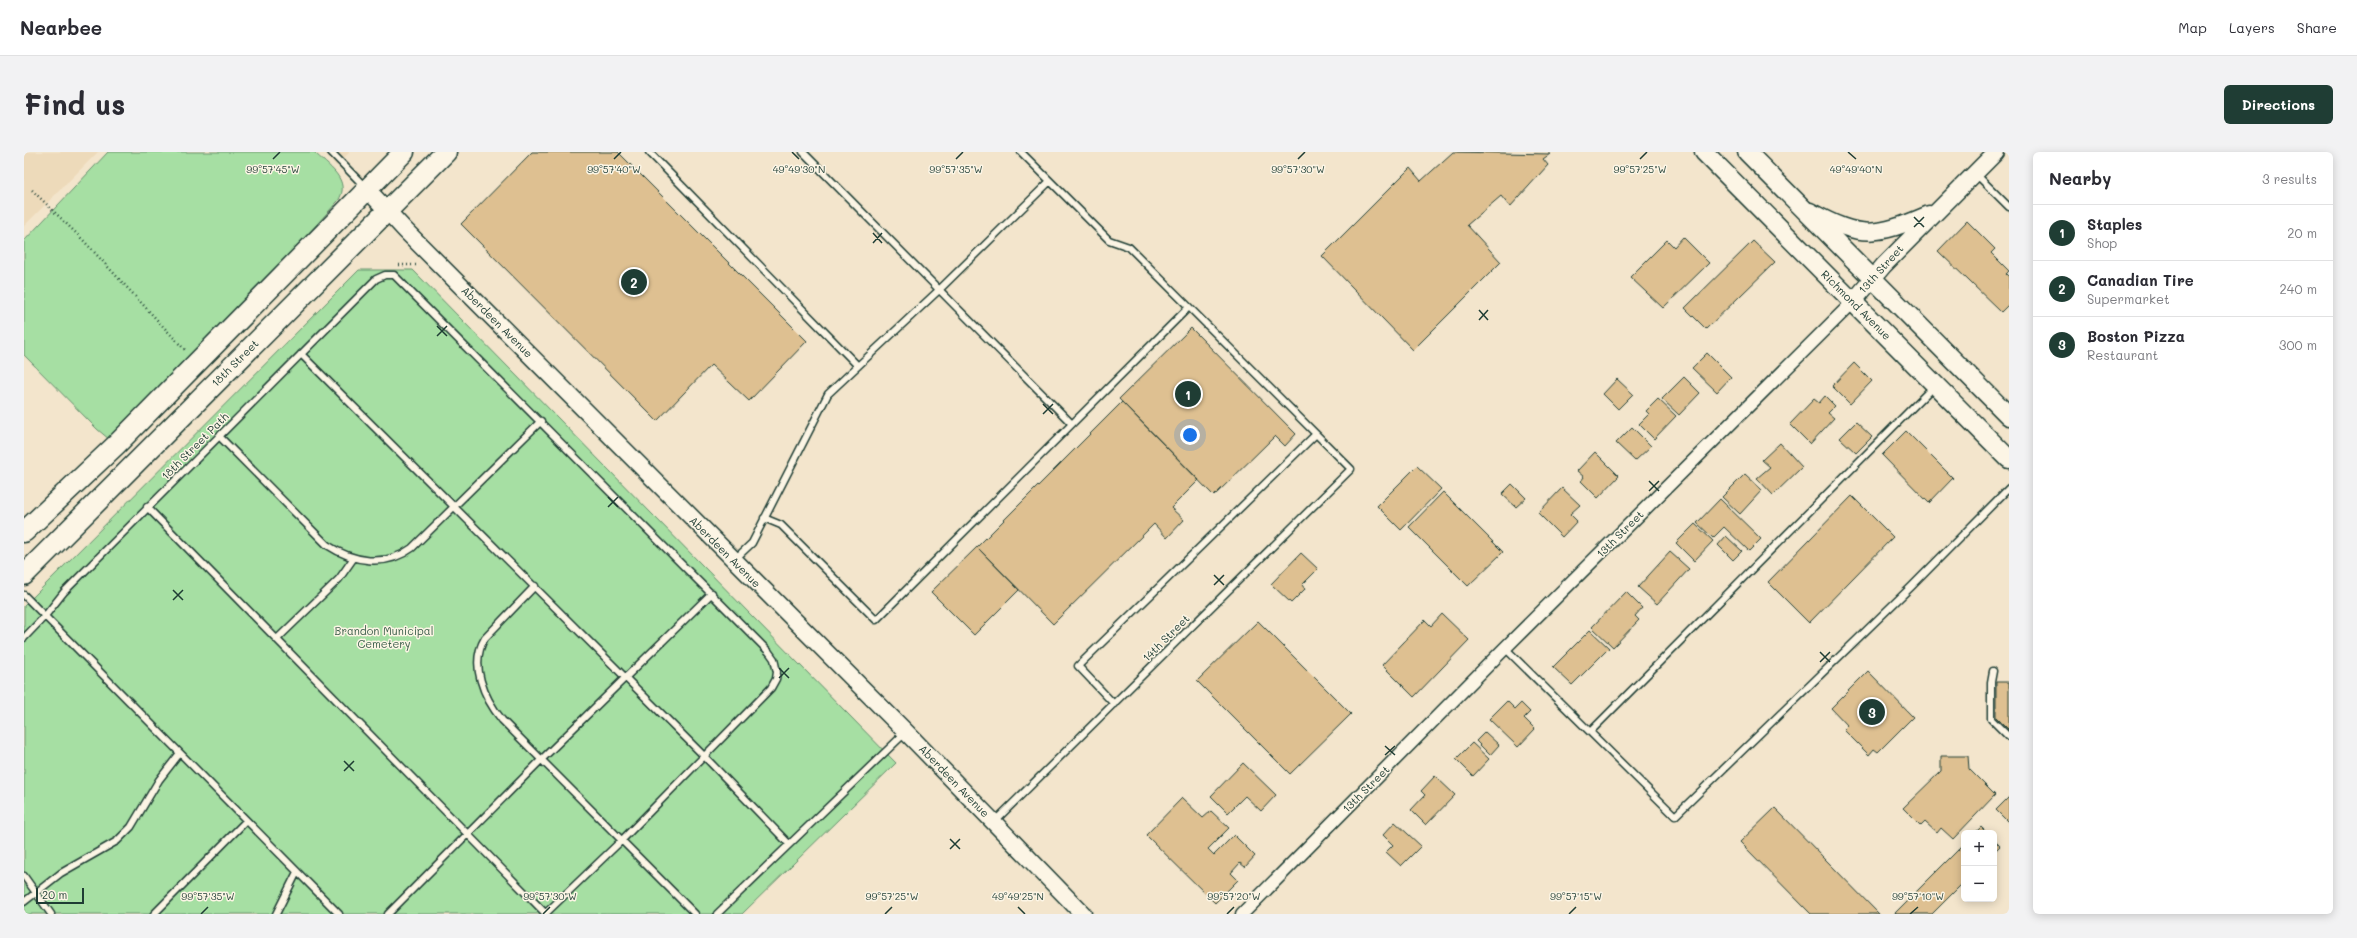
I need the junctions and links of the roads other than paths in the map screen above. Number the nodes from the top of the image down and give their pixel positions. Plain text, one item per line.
1 (331, 152) edge
2 (404, 152) edge
3 (446, 152) edge
4 (649, 152) edge
5 (803, 152) edge
6 (1021, 152) edge
7 (1704, 152) edge
8 (1747, 152) edge
9 (1996, 152) edge
10 (1975, 173) junction
11 (1050, 182) junction
12 (367, 189) junction
13 (1798, 205) junction
14 (2009, 207) edge
15 (387, 210) junction
16 (1938, 210) junction
17 (1872, 279) junction
18 (939, 290) junction
19 (1853, 302) junction
20 (1189, 307) junction
21 (301, 354) junction
22 (858, 366) junction
23 (1935, 385) junction
24 (2009, 416) edge
25 (541, 422) junction
26 (1072, 424) junction
27 (1316, 434) junction
28 (219, 436) junction
29 (2009, 458) edge
30 (2009, 488) edge
31 (456, 506) junction
32 (148, 507) junction
33 (764, 518) junction
34 (24, 532) edge
35 (353, 559) junction
36 (734, 560) junction
37 (24, 575) edge
38 (535, 586) junction
39 (712, 593) junction
40 (24, 595) edge
41 (45, 616) junction
42 (24, 638) edge
43 (278, 639) junction
44 (1505, 648) junction
45 (1993, 671) dead end
46 (625, 677) junction
47 (1114, 704) junction
48 (906, 732) junction
49 (1590, 732) junction
50 (2009, 737) edge
51 (180, 753) junction
52 (704, 756) junction
53 (541, 760) junction
54 (246, 821) junction
55 (994, 822) junction
56 (468, 833) junction
57 (621, 841) junction
58 (789, 844) junction
59 (297, 872) junction
60 (24, 876) edge
61 (36, 892) junction
62 (24, 902) edge
63 (51, 914) edge
64 (154, 914) edge
65 (276, 914) edge
66 (339, 914) edge
67 (388, 914) edge
68 (546, 914) edge
69 (695, 914) edge
70 (717, 914) edge
71 (1083, 914) edge
72 (1242, 914) edge

1 - 12 lane
2 - 12 main road
3 - 15 main road, 18th Street
4 - 22 lane
5 - 18 lane
6 - 11 lane
7 - 19 main road, Richmond Avenue
8 - 13 main road
9 - 10 street, 13th Street
10 - 14 lane
10 - 16 street, 13th Street
11 - 18 lane
11 - 20 lane
12 - 15 street, Aberdeen Avenue
12 - 34 main road
13 - 16 street
13 - 17 main road
15 - 36 street, Aberdeen Avenue
15 - 37 main road, 18th Street
16 - 17 street, 13th Street
17 - 19 street, 13th Street
17 - 24 main road
18 - 22 lane
18 - 26 lane
19 - 23 main road, Richmond Avenue
19 - 44 street, 13th Street
20 - 26 lane
20 - 27 lane
21 - 25 lane, 18th Street Path
21 - 28 lane, 18th Street Path
21 - 31 lane
22 - 33 lane
23 - 29 main road, Richmond Avenue
23 - 49 lane
25 - 31 lane
25 - 39 lane
26 - 33 lane
27 - 47 lane, 14th Street
27 - 47 lane
28 - 32 lane, 18th Street Path
28 - 35 lane
30 - 49 lane
31 - 35 lane
31 - 38 lane
32 - 41 lane, 18th Street Path
32 - 43 lane
33 - 36 lane
35 - 43 lane
36 - 48 street, Aberdeen Avenue
38 - 46 lane
38 - 53 lane
39 - 46 lane
39 - 52 lane
40 - 41 lane
41 - 42 lane, 18th Street Path
41 - 51 lane
43 - 56 lane
44 - 49 lane
44 - 72 street, 13th Street
45 - 50 lane
46 - 52 lane
46 - 53 lane
47 - 55 lane, 14th Street
48 - 55 street, Aberdeen Avenue
48 - 58 lane
51 - 54 lane
51 - 61 lane
52 - 57 lane
52 - 58 lane
53 - 56 lane
53 - 57 lane
54 - 59 lane
54 - 64 lane
55 - 71 street, Aberdeen Avenue
56 - 67 lane
56 - 68 lane
57 - 68 lane
57 - 69 lane
58 - 70 lane
59 - 65 lane
59 - 66 lane
60 - 61 lane
61 - 62 lane
61 - 63 lane

